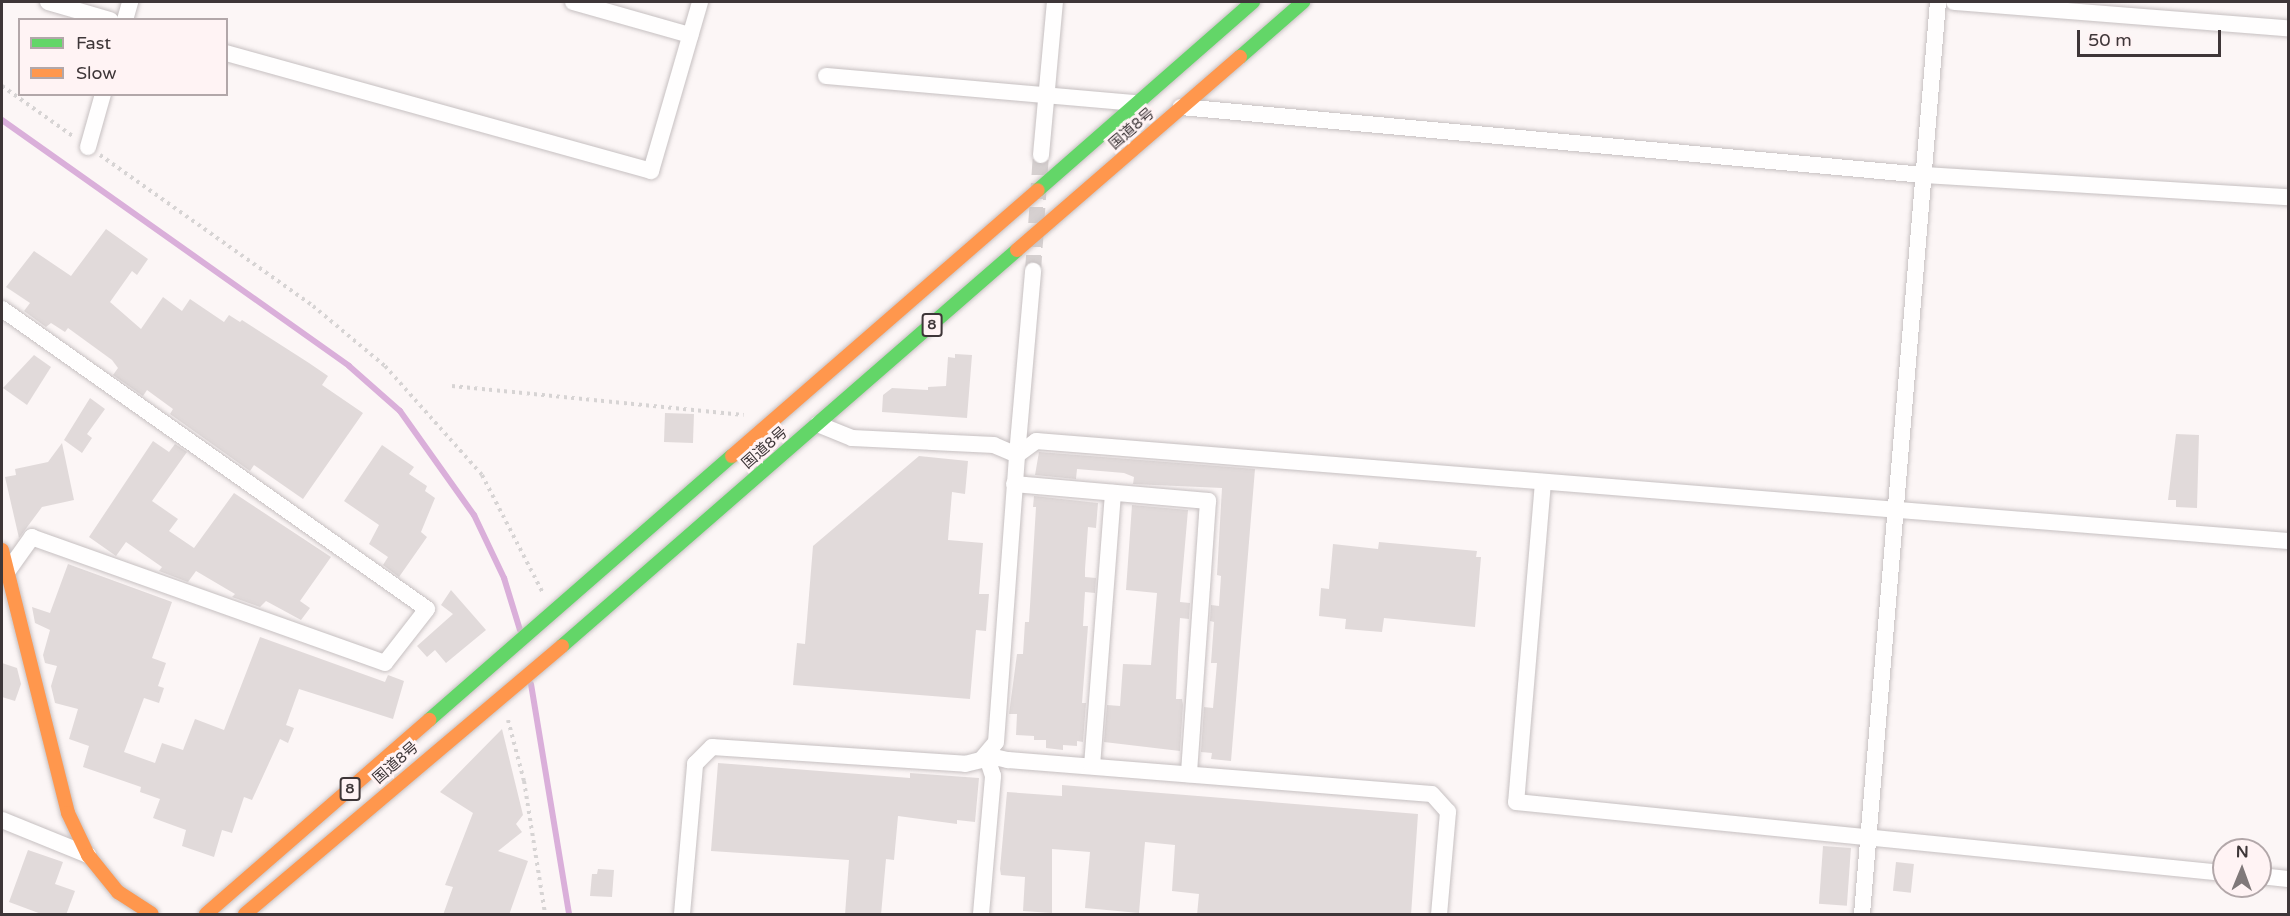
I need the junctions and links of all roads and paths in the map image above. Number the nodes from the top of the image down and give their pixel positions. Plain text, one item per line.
1 (48, 2) edge
2 (130, 2) edge
3 (573, 2) edge
4 (700, 2) edge
5 (1055, 2) edge
6 (1253, 2) edge
7 (1303, 2) edge
8 (1938, 2) edge
9 (1954, 2) edge
10 (103, 18) edge
11 (126, 18) edge
12 (2289, 28) edge
13 (690, 35) junction
14 (228, 54) edge
15 (826, 76) dead end
16 (2, 86) edge
17 (1046, 95) junction
18 (102, 96) edge
19 (1137, 103) junction
20 (1181, 107) junction
21 (88, 147) junction
22 (1041, 155) tunnel mouth
23 (1924, 176) junction
24 (2289, 197) edge
25 (1032, 271) tunnel mouth
26 (2, 309) edge
27 (452, 386) dead end
28 (778, 419) junction
29 (818, 424) junction
30 (1017, 455) junction
31 (1543, 482) junction
32 (1014, 484) junction
33 (1113, 493) junction
34 (1896, 510) junction
35 (2289, 541) edge
36 (2, 550) edge
37 (7, 572) junction
38 (551, 615) junction
39 (499, 697) junction
40 (986, 754) junction
41 (1092, 766) junction
42 (1189, 774) junction
43 (2, 820) edge
44 (1868, 840) junction
45 (88, 855) junction
46 (2212, 872) edge
47 (2272, 877) edge
48 (2289, 879) edge
49 (152, 915) edge
50 (206, 915) edge
51 (245, 915) edge
52 (545, 915) edge
53 (682, 915) edge
54 (981, 915) edge
55 (1439, 915) edge
56 (1862, 915) edge

1 - 10 street
2 - 11 street
3 - 13 street
4 - 13 street
5 - 17 street
6 - 19 main road, 国道8号 / 8
7 - 20 main road, 国道8号 / 8
8 - 23 street
9 - 12 street
13 - 14 street
15 - 17 street
16 - 21 path
17 - 19 street
17 - 22 street
18 - 21 street
19 - 28 main road, 国道8号 / 8
20 - 23 street
20 - 29 main road, 国道8号 / 8
21 - 38 path
23 - 24 street
23 - 34 street
25 - 30 street
26 - 37 street
27 - 28 path
28 - 38 main road, 国道8号 / 8
29 - 30 street
29 - 39 main road, 国道8号 / 8
30 - 31 street
30 - 32 street
31 - 34 street
31 - 44 street
32 - 33 street
32 - 40 street
33 - 41 street
33 - 42 street
34 - 35 street
34 - 44 street
36 - 37 main road
37 - 45 main road
38 - 50 main road, 国道8号 / 8
39 - 51 main road, 国道8号 / 8
39 - 52 path
40 - 41 street
40 - 53 street
40 - 54 street
41 - 42 street
42 - 55 street
43 - 45 street
44 - 46 street
44 - 56 street
45 - 49 main road
47 - 48 street

